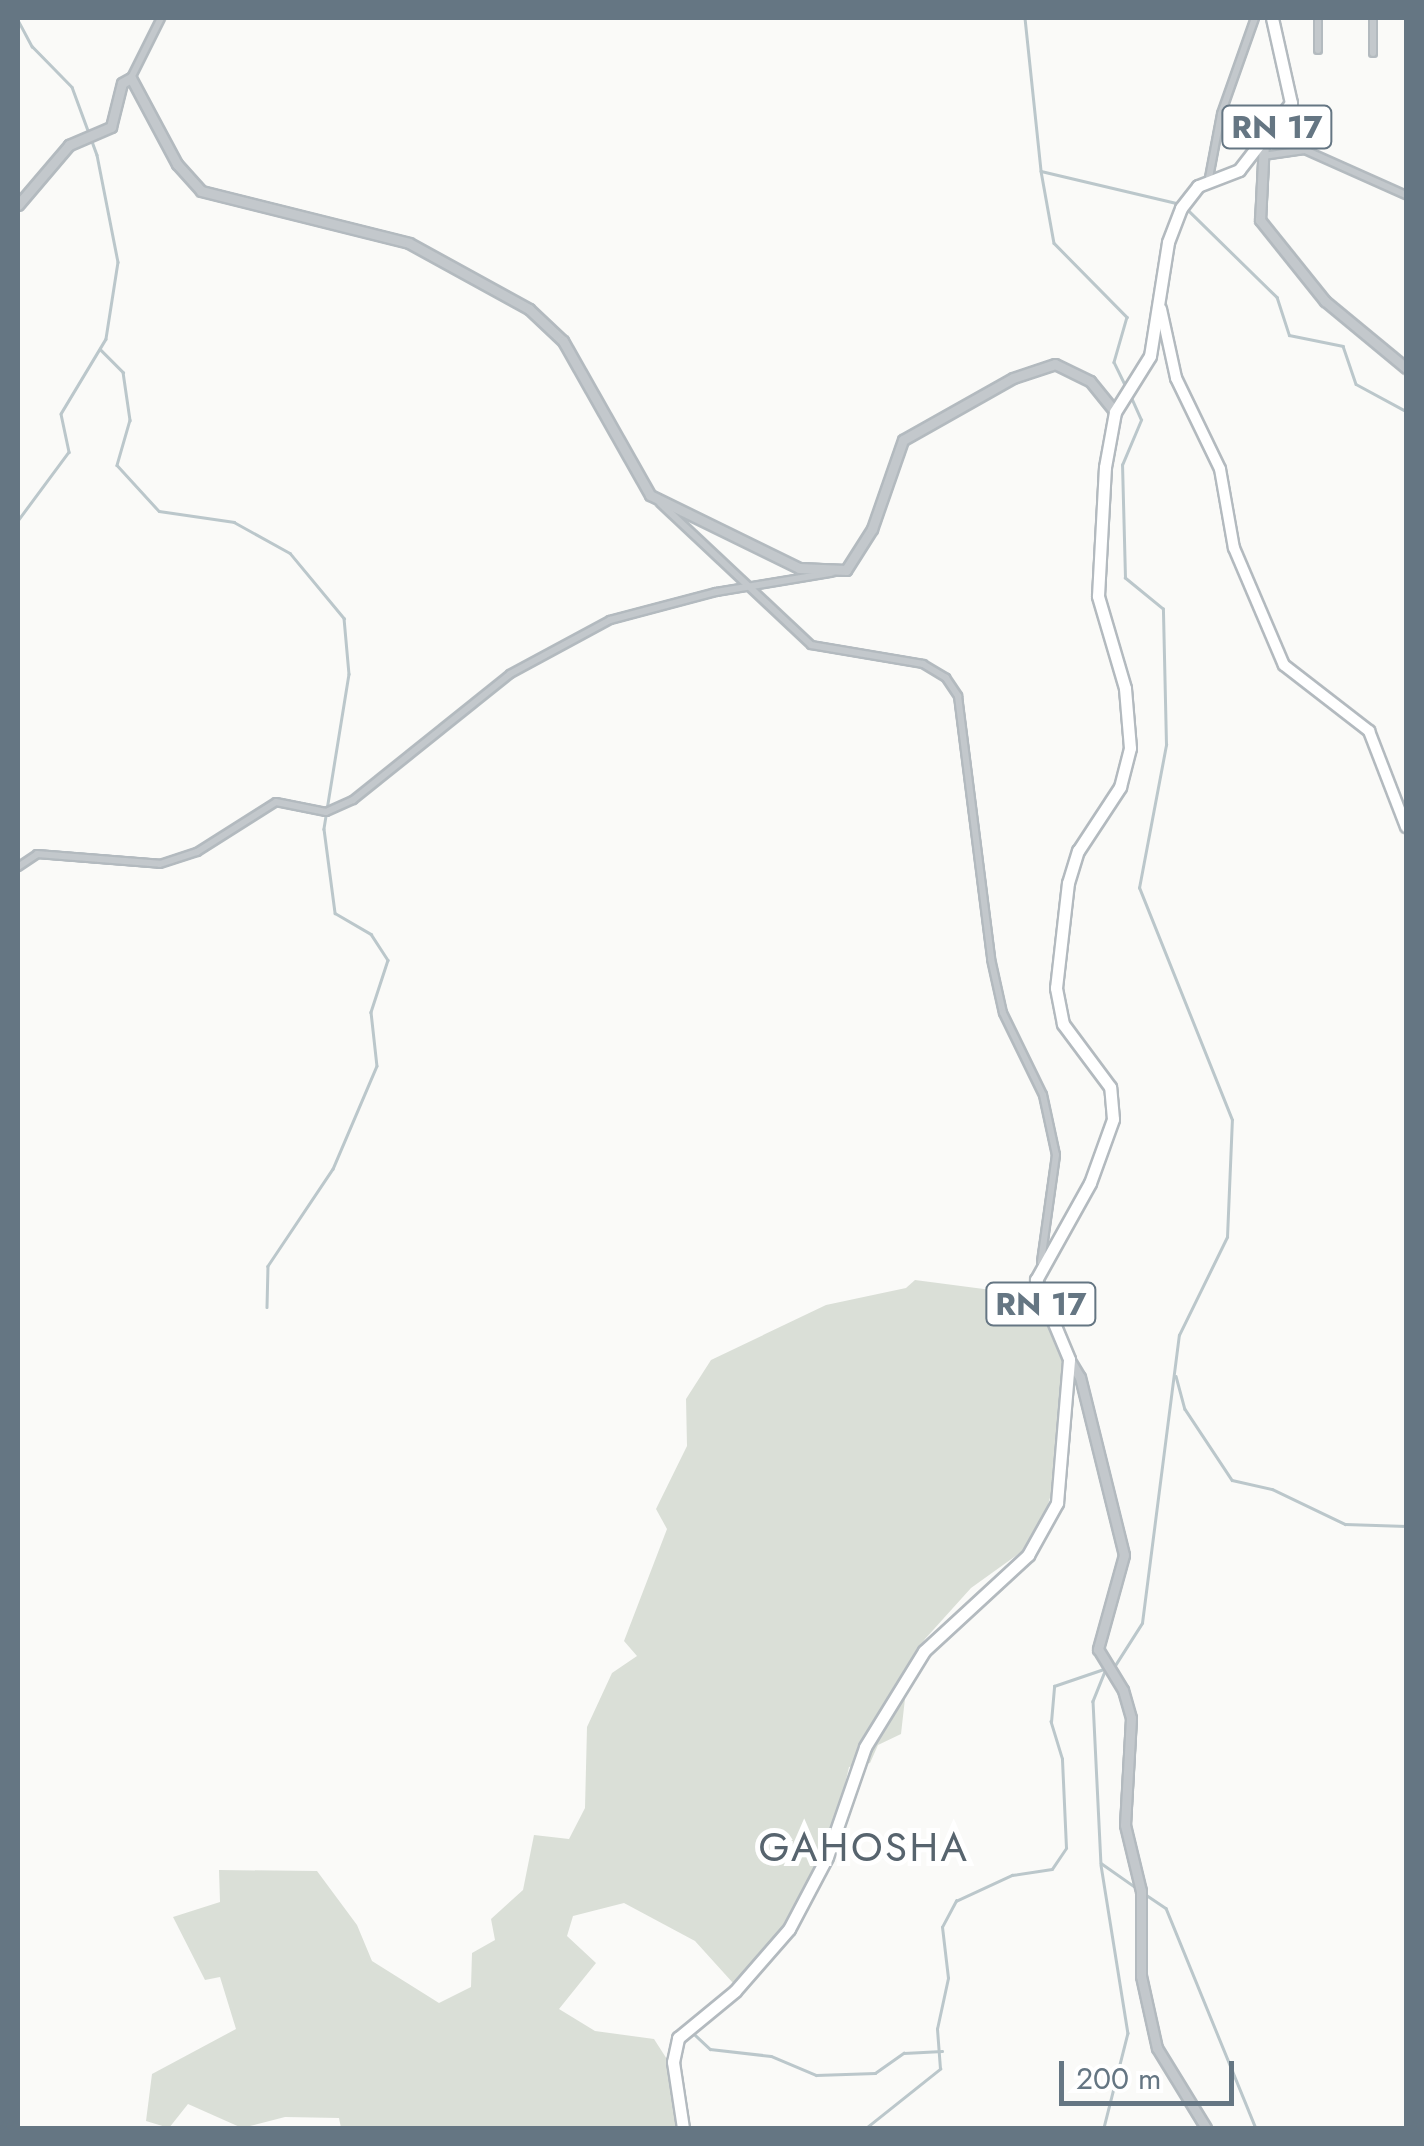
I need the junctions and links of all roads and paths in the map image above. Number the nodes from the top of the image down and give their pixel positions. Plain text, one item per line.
1 (161, 18) edge
2 (1256, 18) edge
3 (1272, 18) edge
4 (1318, 18) edge
5 (1373, 18) edge
6 (1318, 50) dead end
7 (1373, 54) dead end
8 (132, 78) junction
9 (1264, 142) junction
10 (1262, 156) junction
11 (1207, 184) junction
12 (1406, 195) edge
13 (18, 205) edge
14 (1162, 309) junction
15 (1406, 368) edge
16 (1115, 412) junction
17 (656, 500) junction
18 (832, 573) junction
19 (750, 588) junction
20 (1406, 827) edge
21 (18, 867) edge
22 (1041, 1262) junction
23 (1069, 1358) junction
24 (683, 2128) edge
25 (1206, 2128) edge

1 - 8 street
2 - 11 street
3 - 9 main road, RN 17
4 - 6 street
5 - 7 street
8 - 13 street
8 - 17 street
9 - 10 street
9 - 11 main road, RN 17
10 - 12 street
10 - 15 street
11 - 14 main road, RN 17
14 - 16 main road, RN 17
14 - 20 main road
16 - 18 street
16 - 22 main road, RN 17
17 - 18 street
17 - 19 street
18 - 19 street
19 - 21 street
19 - 22 street
22 - 23 main road, RN 17
23 - 24 main road, RN 17
23 - 25 street

